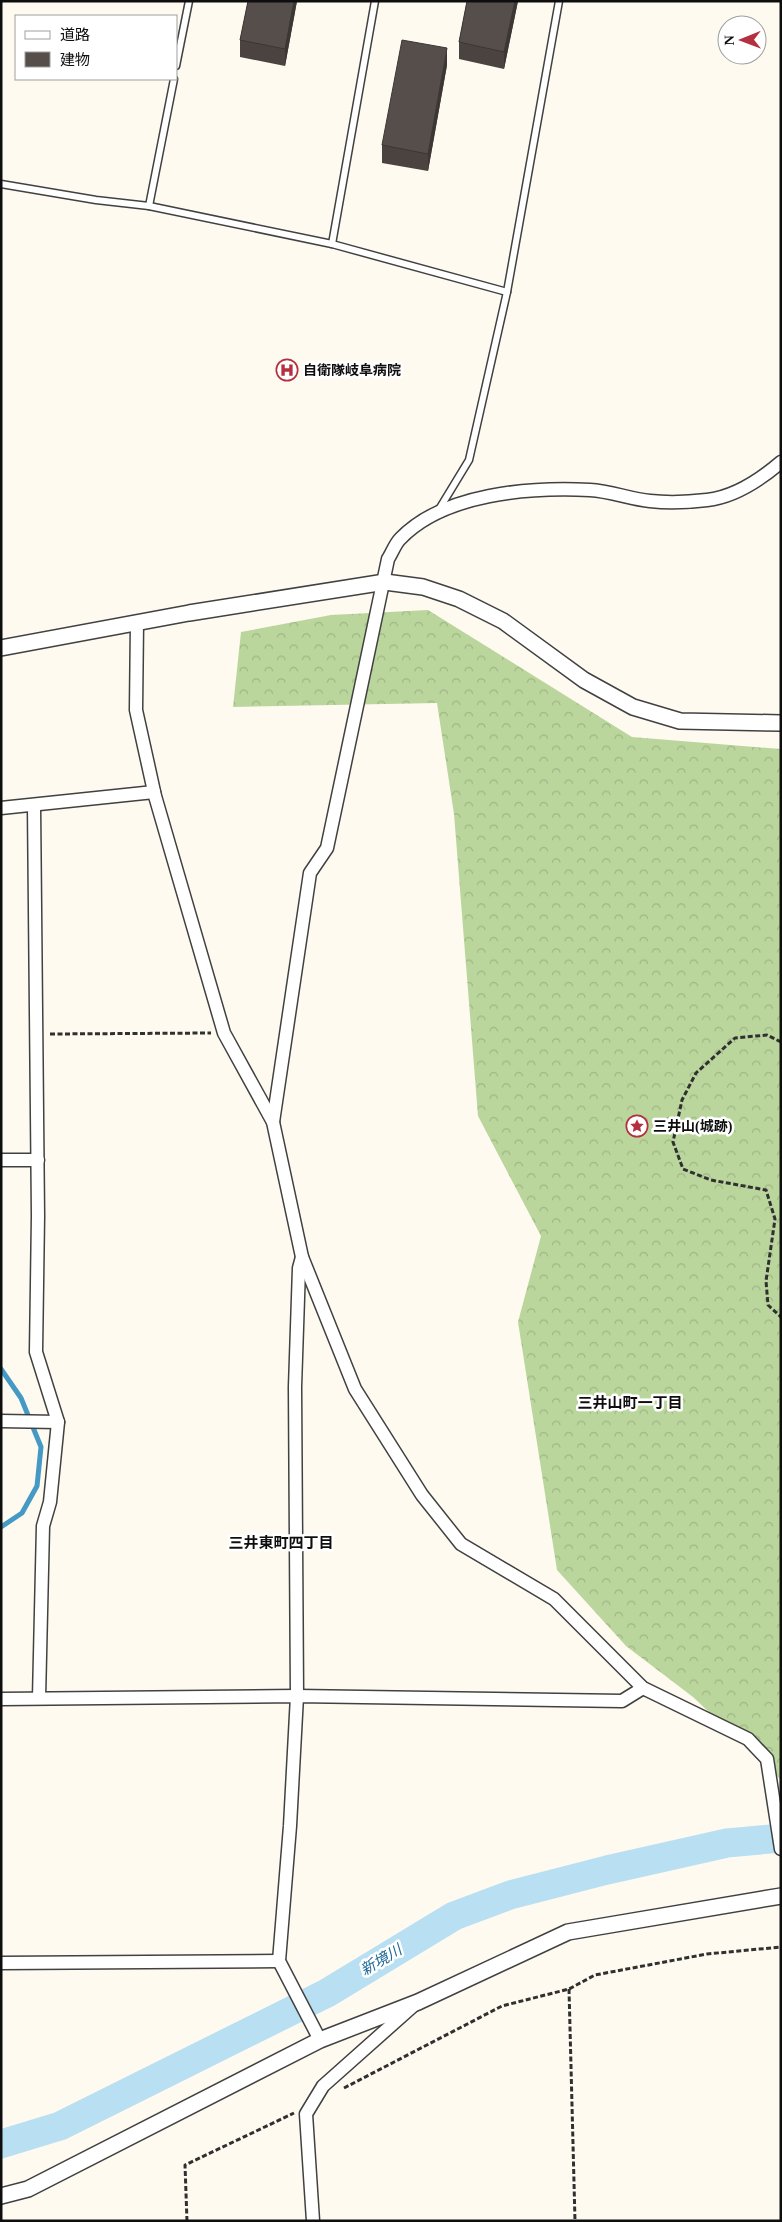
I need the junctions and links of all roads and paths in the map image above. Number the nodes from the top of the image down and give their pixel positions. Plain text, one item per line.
1 (189, 1) edge
2 (375, 1) edge
3 (559, 1) edge
4 (178, 56) edge
5 (174, 80) edge
6 (1, 184) edge
7 (149, 206) junction
8 (332, 244) junction
9 (507, 292) junction
10 (781, 462) edge
11 (436, 514) junction
12 (385, 582) junction
13 (137, 622) junction
14 (1, 648) edge
15 (781, 723) edge
16 (154, 792) junction
17 (34, 806) junction
18 (1, 808) edge
19 (224, 1033) junction
20 (37, 1034) junction
21 (781, 1042) edge
22 (273, 1122) junction
23 (1, 1160) edge
24 (38, 1160) junction
25 (302, 1257) junction
26 (781, 1317) edge
27 (1, 1421) edge
28 (58, 1422) junction
29 (644, 1688) junction
30 (297, 1696) junction
31 (39, 1698) junction
32 (1, 1699) edge
33 (781, 1849) edge
34 (781, 1896) edge
35 (781, 1948) edge
36 (1, 1963) edge
37 (280, 1965) junction
38 (570, 1989) junction
39 (418, 2002) junction
40 (317, 2035) junction
41 (339, 2090) dead end
42 (314, 2103) junction
43 (1, 2196) edge
44 (187, 2221) edge
45 (313, 2221) edge
46 (575, 2221) edge

1 - 4 lane
2 - 8 lane
3 - 9 lane
5 - 7 lane
6 - 7 lane
7 - 8 lane
8 - 9 lane
9 - 11 lane
10 - 11 street
11 - 12 street
12 - 13 street
12 - 15 street
12 - 22 street
13 - 14 street
13 - 16 street
16 - 17 street
16 - 19 street
17 - 18 street
17 - 20 street
19 - 20 path
19 - 22 street
20 - 24 street
21 - 26 path
22 - 25 street
23 - 24 street
24 - 28 street
25 - 29 street
25 - 30 street
27 - 28 street
28 - 31 street
29 - 30 street
29 - 33 street
30 - 31 street
30 - 37 street
31 - 32 street
34 - 39 street
35 - 38 path
36 - 37 street
37 - 40 street
38 - 41 path
38 - 46 path
39 - 40 street
39 - 42 street
40 - 43 street
42 - 44 path
42 - 45 street

